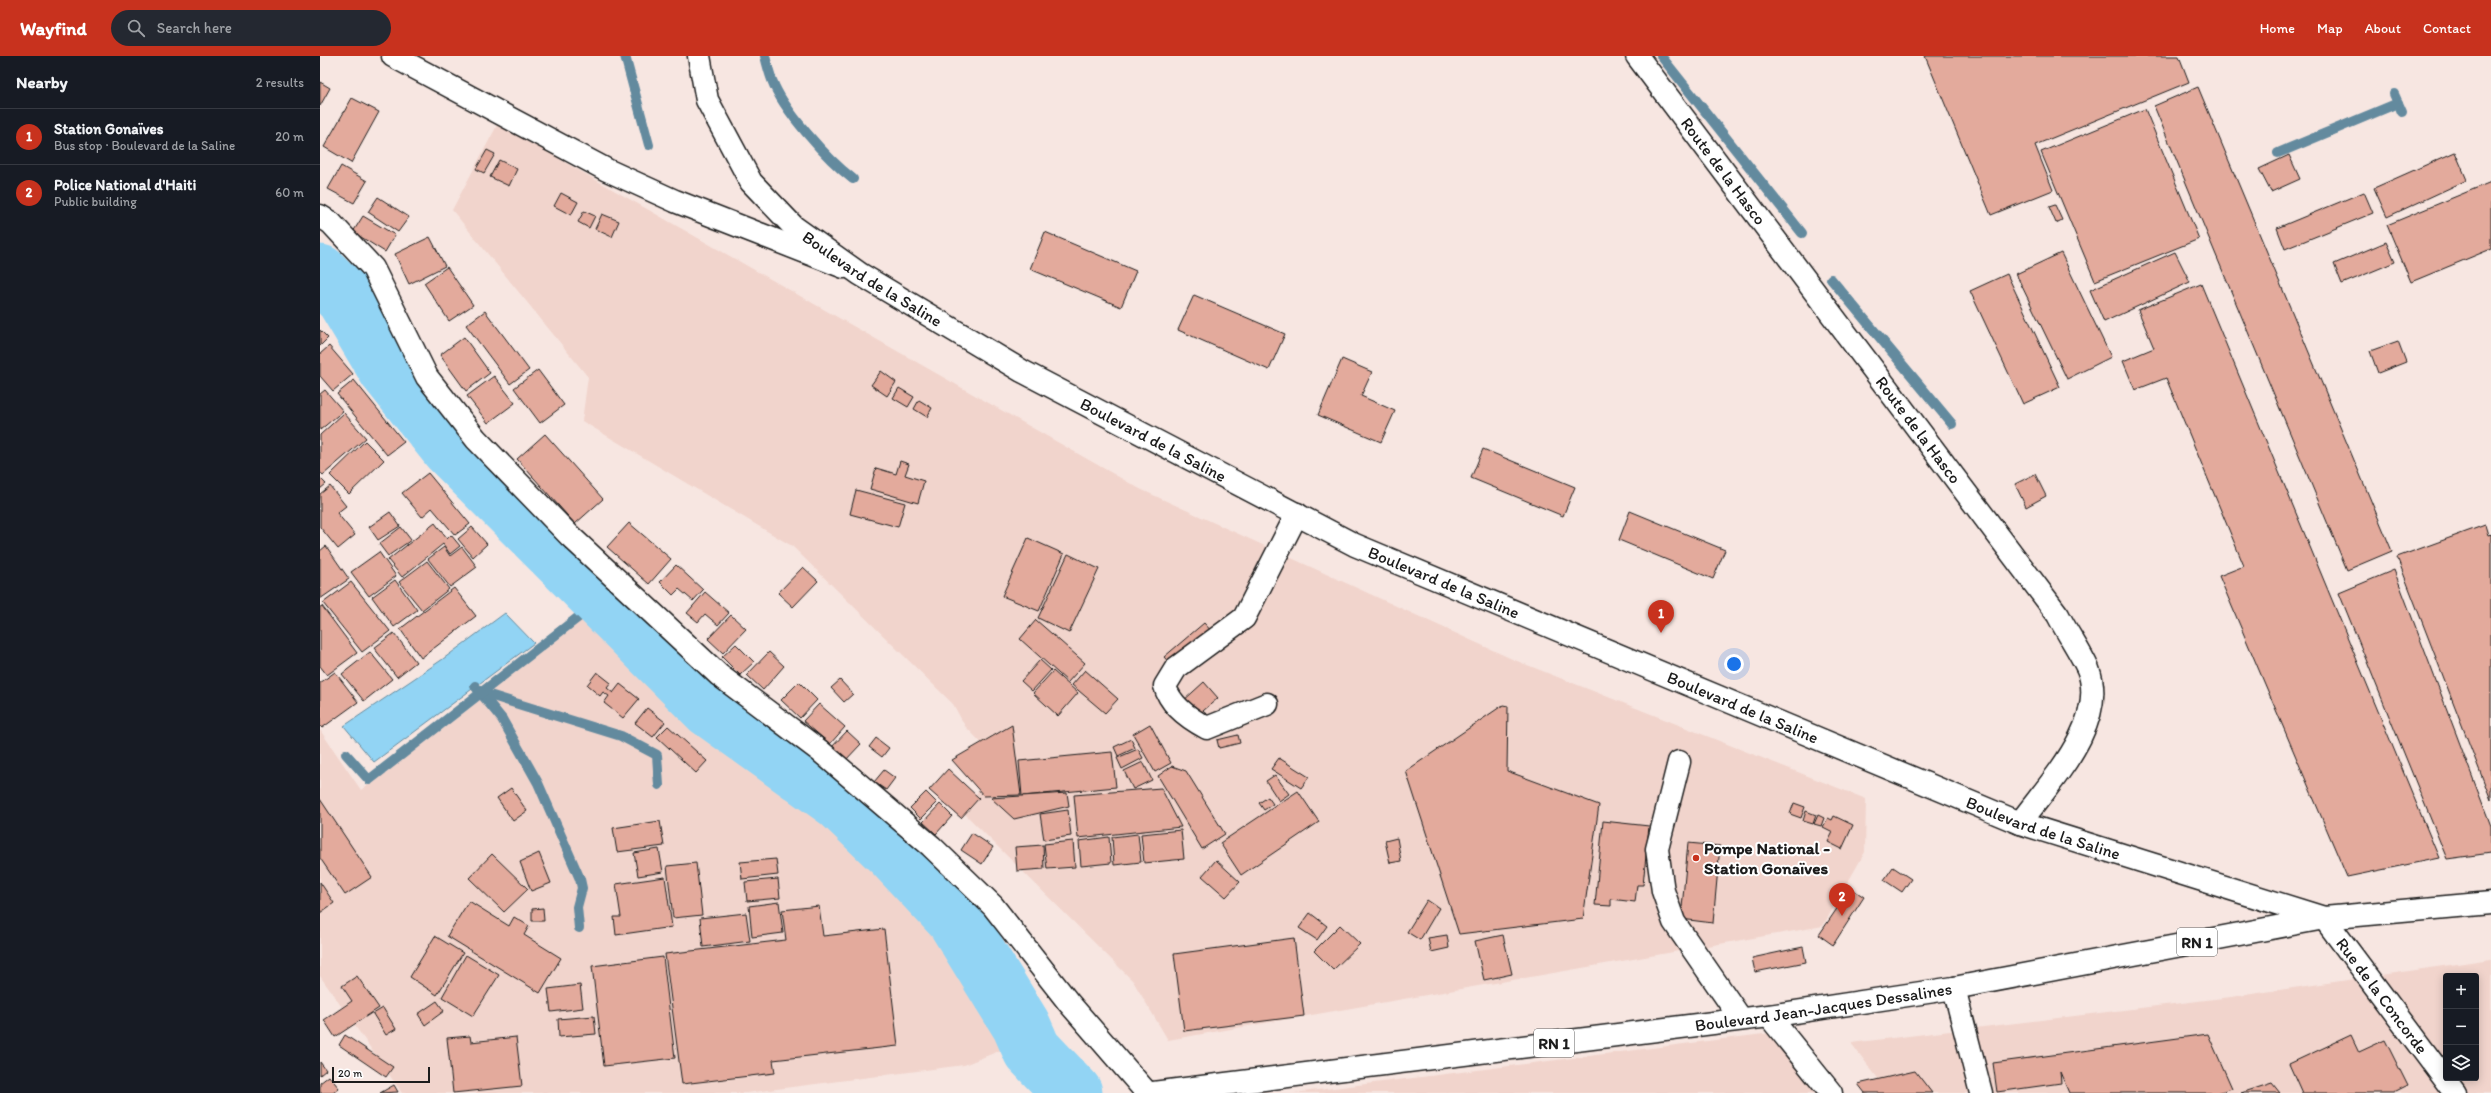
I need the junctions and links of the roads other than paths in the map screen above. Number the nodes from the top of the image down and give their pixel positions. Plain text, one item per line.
1 (393, 56) edge
2 (698, 56) edge
3 (1637, 56) edge
4 (320, 216) edge
5 (860, 274) junction
6 (1297, 514) junction
7 (1267, 704) dead end
8 (1679, 762) dead end
9 (2020, 823) junction
10 (2491, 903) edge
11 (2324, 918) junction
12 (1954, 988) junction
13 (1769, 1016) junction
14 (1741, 1020) junction
15 (1147, 1093) edge
16 (1153, 1093) edge
17 (1831, 1093) edge
18 (1981, 1093) edge
19 (2455, 1093) edge

1 - 5 main road
2 - 5 main road, Boulevard de la Saline
3 - 9 main road, Route de la Hasco
4 - 15 main road
5 - 6 main road, Boulevard de la Saline
6 - 7 main road
6 - 9 main road, Boulevard de la Saline
8 - 14 main road
9 - 11 main road, Boulevard de la Saline
10 - 11 main road, Boulevard Jean-Jacques Dessalines / RN 1
11 - 12 main road, Boulevard Jean-Jacques Dessalines / RN 1
11 - 19 main road, Rue de la Concorde
12 - 13 main road, Boulevard Jean-Jacques Dessalines / RN 1
12 - 18 main road
13 - 14 main road, Boulevard Jean-Jacques Dessalines / RN 1
13 - 17 main road
14 - 16 main road, Boulevard Jean-Jacques Dessalines / RN 1

